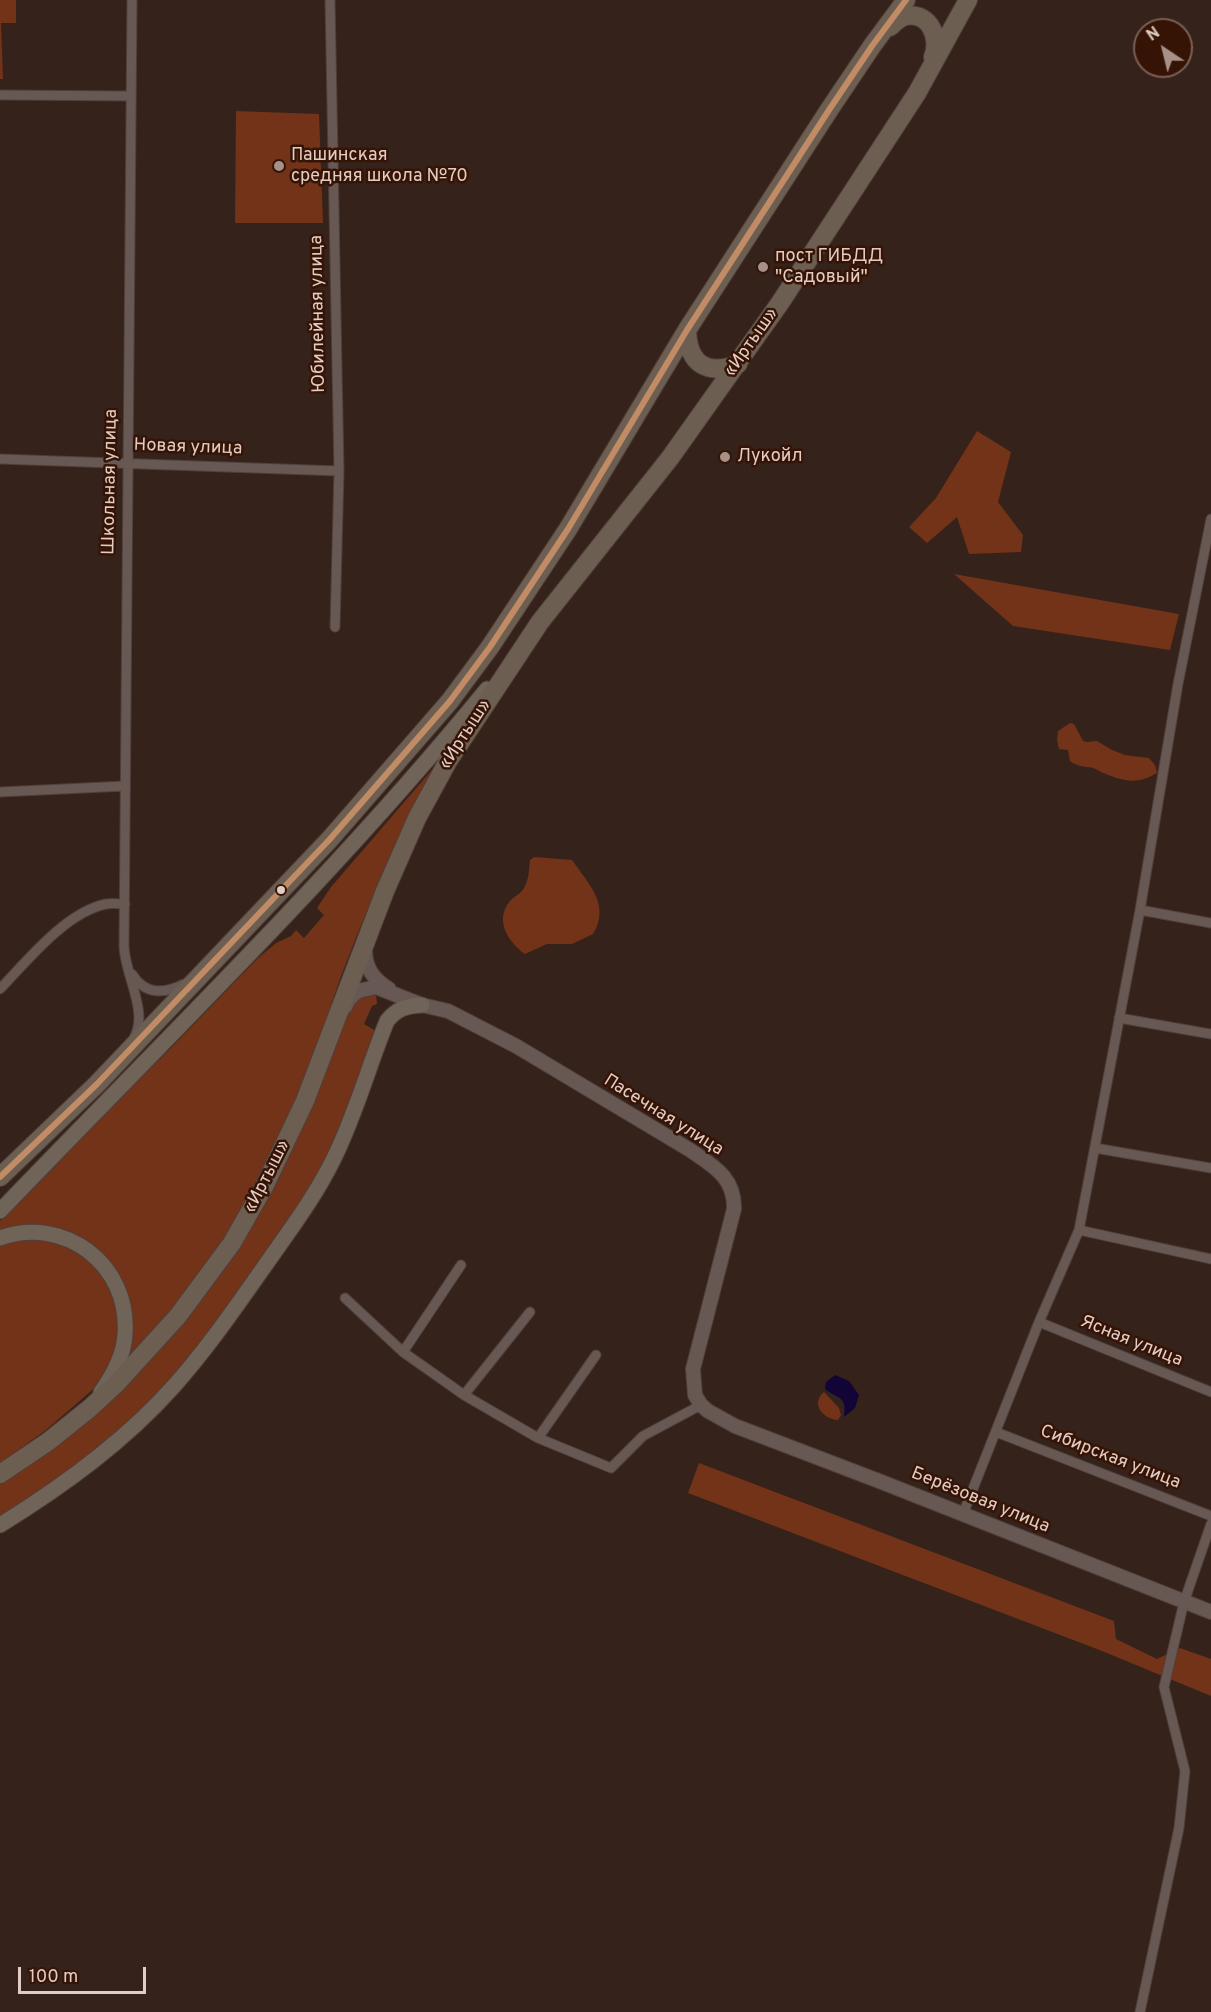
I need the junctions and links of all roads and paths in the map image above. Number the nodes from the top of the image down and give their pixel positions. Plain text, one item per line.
1 (132, 0) edge
2 (330, 0) edge
3 (898, 0) edge
4 (906, 0) edge
5 (968, 0) edge
6 (872, 46) junction
7 (925, 78) junction
8 (0, 94) edge
9 (132, 96) junction
10 (829, 110) junction
11 (687, 330) junction
12 (738, 364) junction
13 (0, 459) edge
14 (128, 462) junction
15 (339, 471) junction
16 (1211, 519) edge
17 (540, 622) junction
18 (335, 627) dead end
19 (125, 786) junction
20 (0, 792) edge
21 (125, 904) junction
22 (1140, 910) junction
23 (1211, 923) edge
24 (366, 938) junction
25 (125, 965) junction
26 (196, 979) junction
27 (0, 989) edge
28 (398, 994) junction
29 (423, 1005) junction
30 (1119, 1018) junction
31 (1211, 1034) edge
32 (124, 1056) junction
33 (97, 1084) junction
34 (305, 1101) junction
35 (1095, 1148) junction
36 (1211, 1168) edge
37 (0, 1177) edge
38 (0, 1187) edge
39 (0, 1211) edge
40 (1079, 1230) junction
41 (0, 1238) edge
42 (1211, 1259) edge
43 (461, 1265) dead end
44 (345, 1298) dead end
45 (530, 1312) dead end
46 (1039, 1322) junction
47 (403, 1352) junction
48 (596, 1355) dead end
49 (1211, 1392) edge
50 (464, 1395) junction
51 (700, 1405) junction
52 (90, 1408) junction
53 (996, 1432) junction
54 (538, 1438) junction
55 (0, 1474) edge
56 (963, 1514) junction
57 (1211, 1516) edge
58 (1211, 1524) edge
59 (0, 1525) edge
60 (1184, 1602) junction
61 (1211, 1612) edge
62 (1140, 2012) edge

1 - 9 street, Школьная улица
2 - 15 street, Юбилейная улица
3 - 10 street
4 - 6 highway, «Иртыш»
5 - 7 highway, «Иртыш»
6 - 7 highway
6 - 10 highway, «Иртыш»
7 - 12 highway, «Иртыш»
8 - 9 street
9 - 14 street, Школьная улица
10 - 11 highway, «Иртыш»
11 - 12 highway
11 - 26 highway, «Иртыш»
12 - 17 highway, «Иртыш»
13 - 14 street, Новая улица
14 - 15 street, Новая улица
14 - 19 street, Школьная улица
15 - 18 street, Юбилейная улица
16 - 22 street
17 - 24 highway, «Иртыш»
17 - 39 main road
19 - 20 street
19 - 21 street, Школьная улица
21 - 25 street, Школьная улица
21 - 27 street
22 - 23 street
22 - 30 street
24 - 28 main road
24 - 34 highway, «Иртыш»
25 - 26 street
25 - 32 street, Школьная улица
26 - 32 highway, «Иртыш»
28 - 29 main road, Пасечная улица
28 - 34 main road
29 - 51 main road, Пасечная улица
29 - 59 main road
30 - 31 street
30 - 35 street
32 - 33 highway, «Иртыш»
33 - 37 highway, «Иртыш»
33 - 38 main road
34 - 52 highway, «Иртыш»
35 - 36 street
35 - 40 street
40 - 42 street
40 - 46 street
41 - 52 main road
43 - 47 street
44 - 47 street
45 - 50 street
46 - 49 street, Ясная улица
46 - 53 street
47 - 50 street
48 - 54 street
50 - 54 street
51 - 54 street
51 - 56 main road, Берёзовая улица
52 - 55 highway, «Иртыш»
53 - 56 street
53 - 57 street, Сибирская улица
56 - 60 main road, Берёзовая улица
58 - 60 street
60 - 61 main road, Берёзовая улица
60 - 62 street

